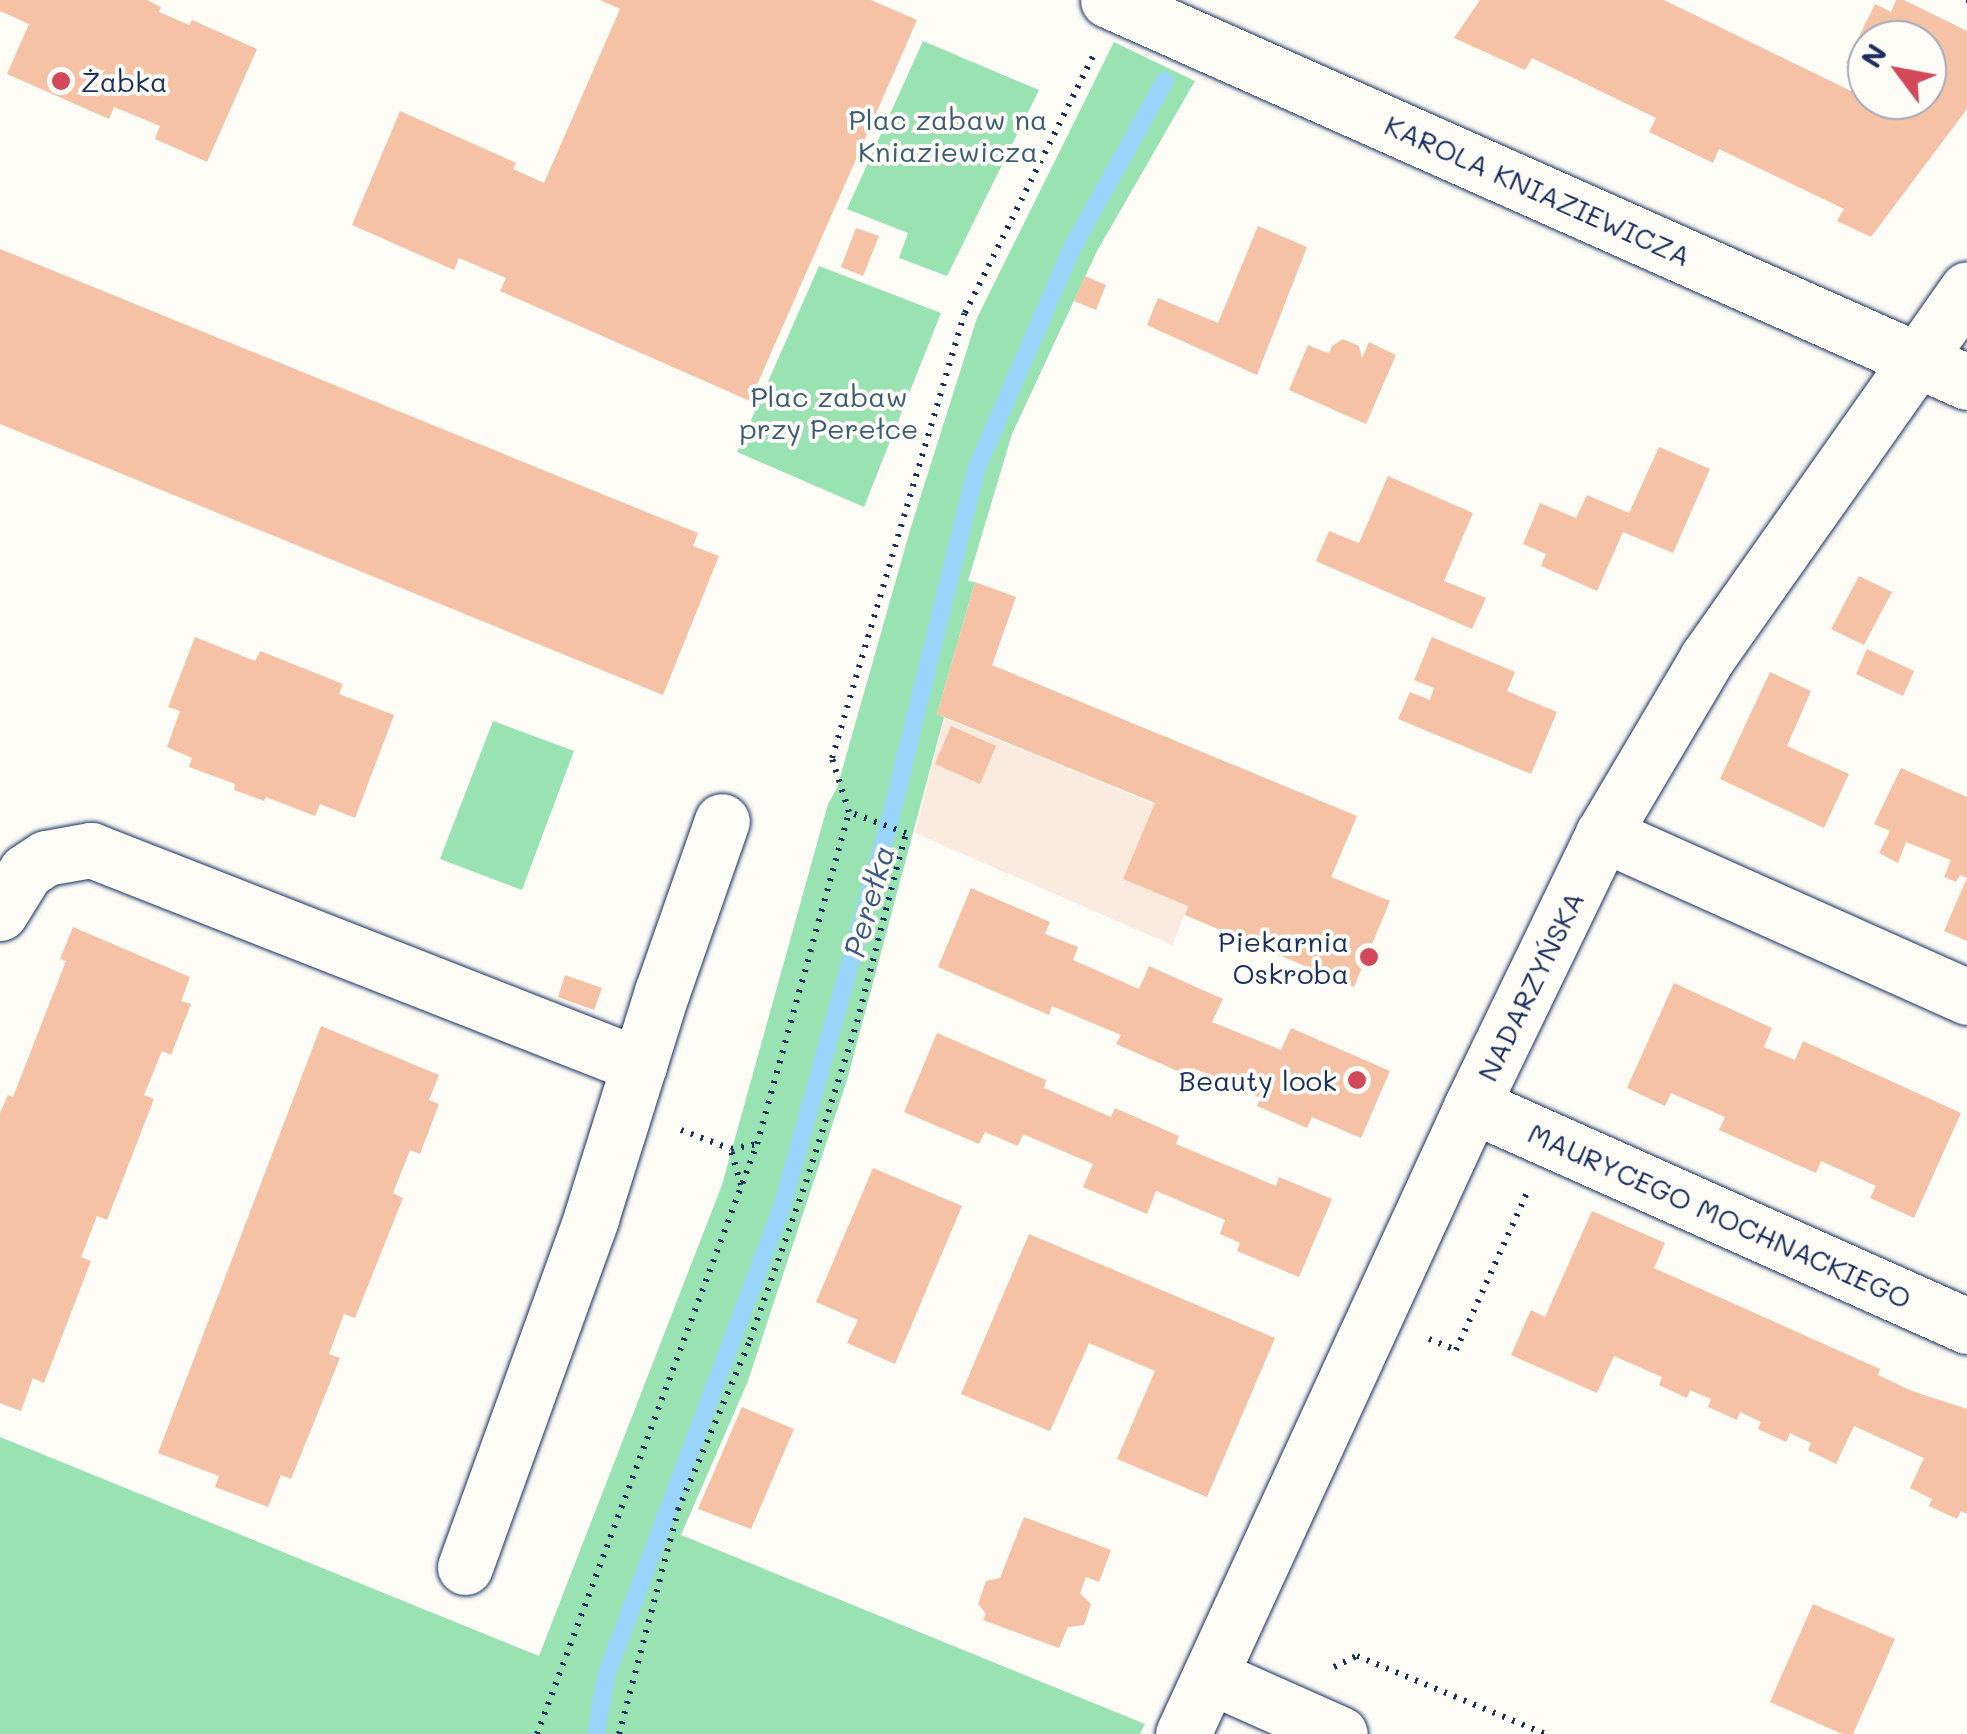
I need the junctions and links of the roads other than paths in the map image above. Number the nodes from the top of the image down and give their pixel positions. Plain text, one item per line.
1 (1119, 21) edge
2 (1967, 290) edge
3 (1917, 359) junction
4 (1967, 382) edge
5 (722, 821) dead end
6 (1603, 834) junction
7 (3, 905) edge
8 (1967, 997) edge
9 (639, 1065) junction
10 (1472, 1105) junction
11 (1967, 1326) edge
12 (465, 1567) dead end
13 (1210, 1676) junction
14 (1183, 1734) edge
15 (1340, 1734) edge

1 - 3 street, KAROLA KNIAZIEWICZA
2 - 3 street, NADARZYŃSKA
3 - 4 street, KAROLA KNIAZIEWICZA
3 - 6 street, NADARZYŃSKA
5 - 9 street
6 - 8 street
6 - 10 street, NADARZYŃSKA
7 - 9 street
9 - 12 street
10 - 11 street, MAURYCEGO MOCHNACKIEGO
10 - 13 street, NADARZYŃSKA
13 - 14 street, NADARZYŃSKA
13 - 15 street

